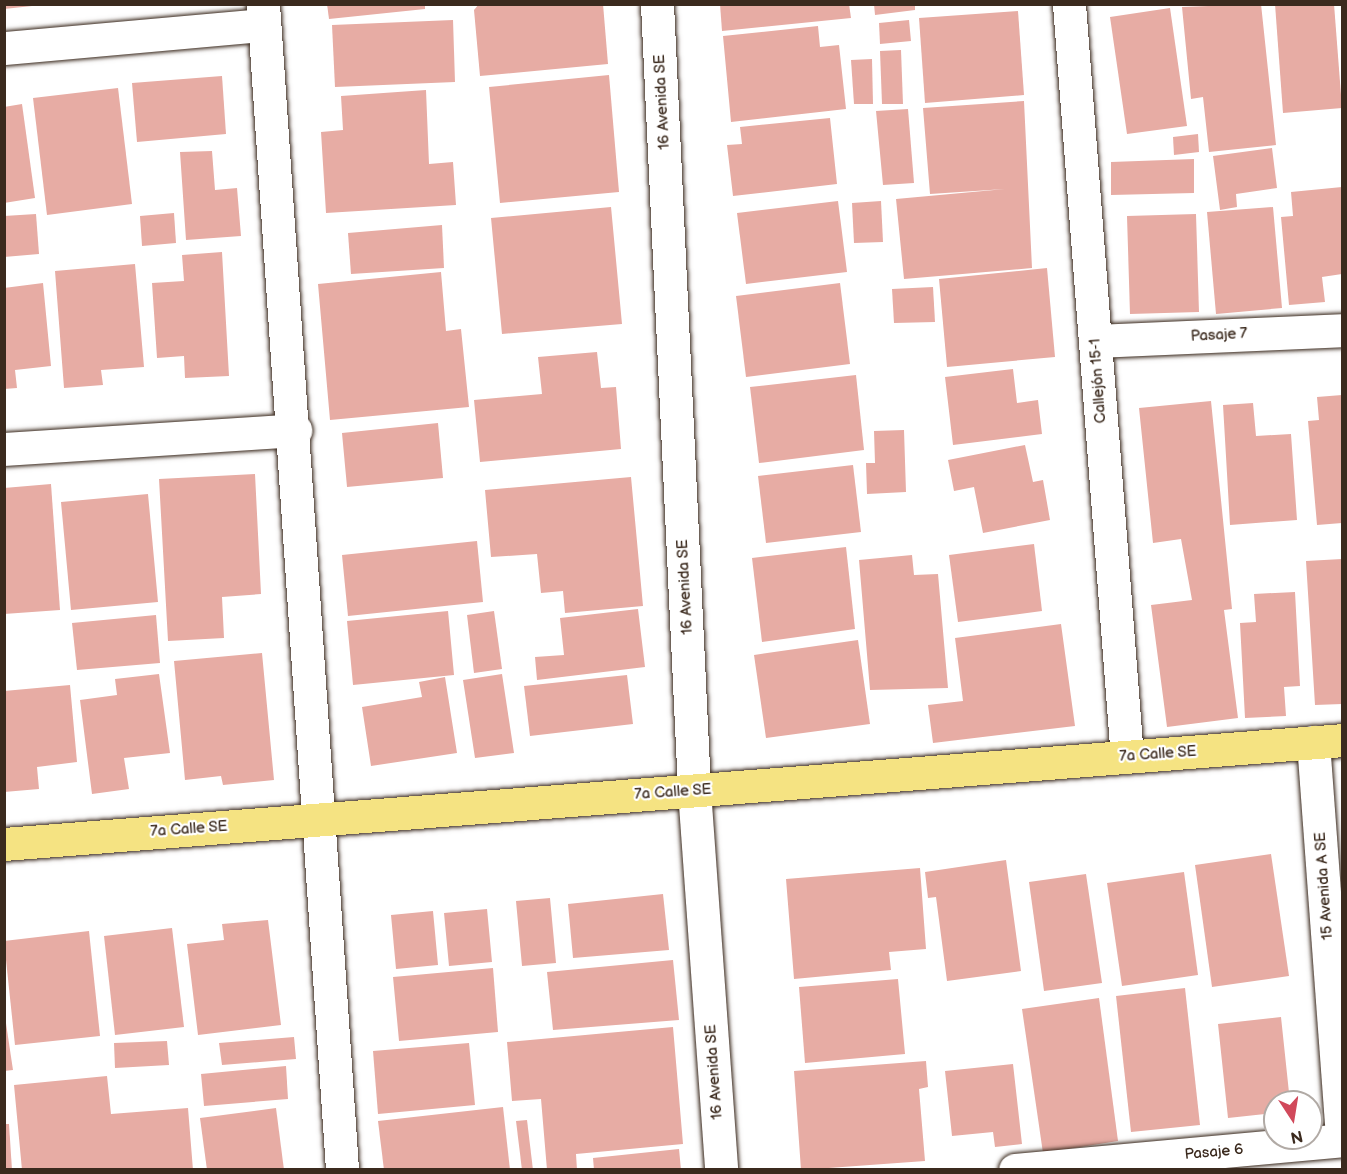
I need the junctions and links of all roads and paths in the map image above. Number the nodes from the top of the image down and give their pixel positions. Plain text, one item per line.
1 (657, 4) edge
2 (1069, 4) edge
3 (264, 15) edge
4 (4, 48) edge
5 (1342, 330) edge
6 (1095, 340) junction
7 (295, 430) junction
8 (4, 449) edge
9 (1328, 741) edge
10 (1127, 757) junction
11 (694, 790) junction
12 (315, 819) junction
13 (4, 844) edge
14 (1342, 1139) edge
15 (342, 1170) edge
16 (721, 1170) edge
17 (1015, 1170) edge

1 - 11 street, 16 Avenida SE
2 - 6 street, Callejón 15-1
3 - 4 street
3 - 7 street
5 - 6 street, Pasaje 7
6 - 10 street, Callejón 15-1
7 - 8 street
7 - 12 street
9 - 10 main road, 7a Calle SE
9 - 14 street, 15 Avenida A SE
10 - 11 main road, 7a Calle SE
11 - 12 main road, 7a Calle SE
11 - 16 street, 16 Avenida SE
12 - 13 main road, 7a Calle SE
12 - 15 street
14 - 17 street, Pasaje 6

